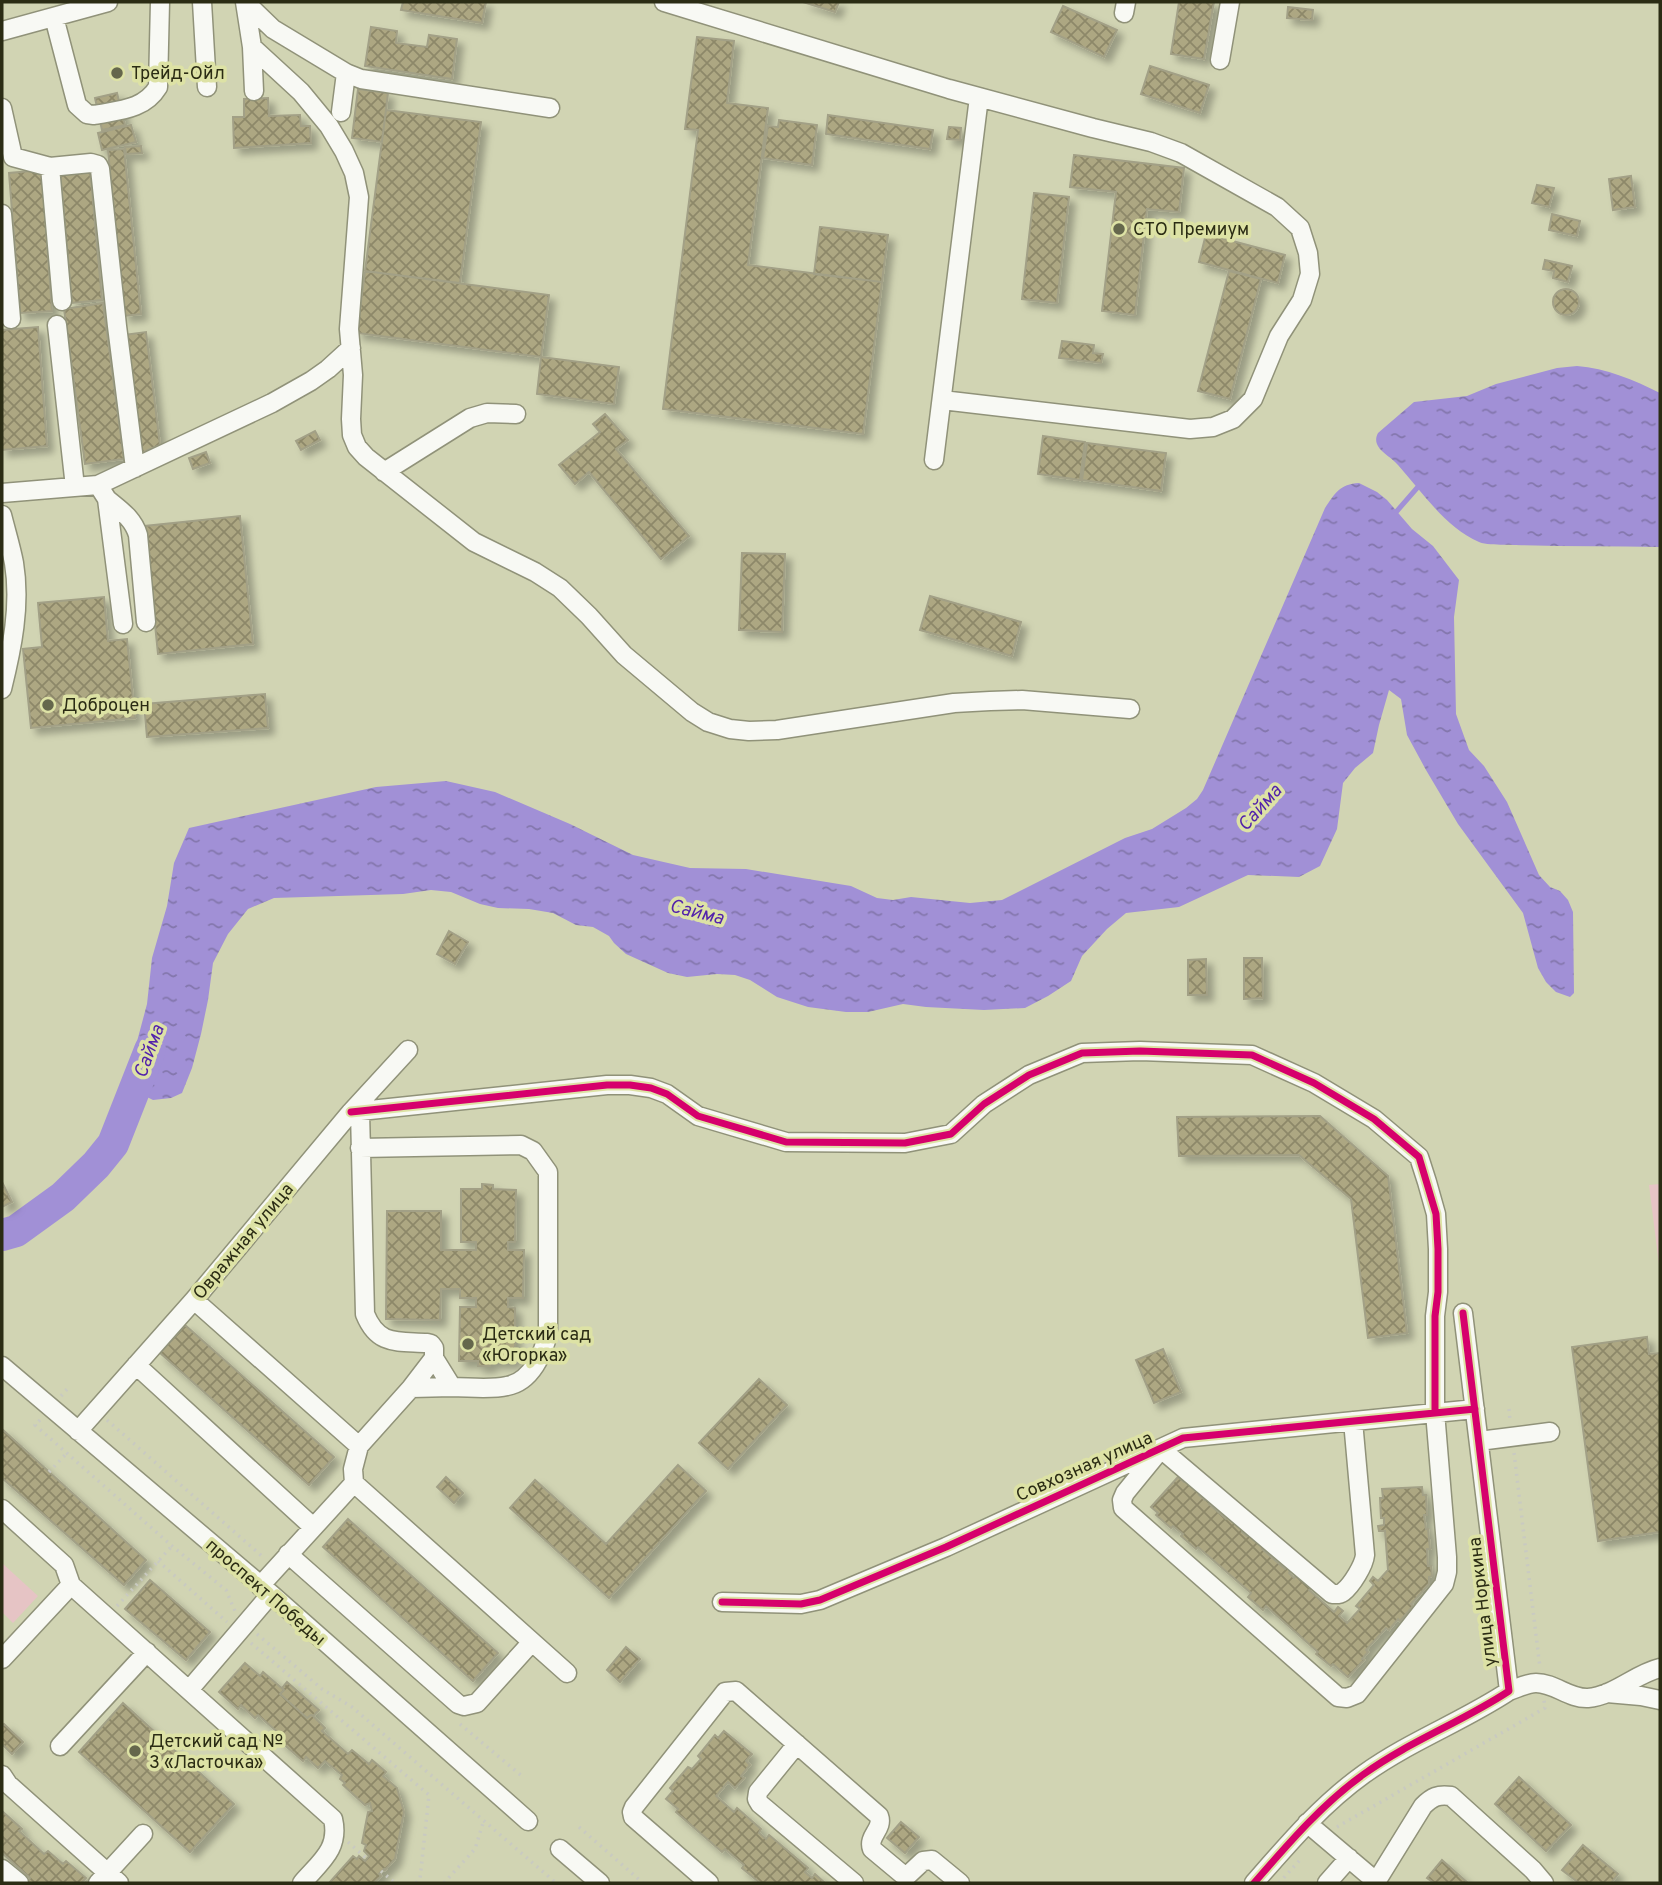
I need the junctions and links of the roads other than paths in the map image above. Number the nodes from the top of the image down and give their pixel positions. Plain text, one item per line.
1 (108, 2) edge
2 (160, 2) edge
3 (202, 2) edge
4 (245, 2) edge
5 (664, 2) edge
6 (1230, 2) edge
7 (54, 17) junction
8 (2, 31) edge
9 (252, 47) junction
10 (1220, 60) dead end
11 (346, 73) junction
12 (207, 87) dead end
13 (254, 90) dead end
14 (979, 97) junction
15 (2, 108) edge
16 (550, 108) dead end
17 (341, 112) dead end
18 (7, 164) edge
19 (50, 167) junction
20 (2, 214) edge
21 (62, 300) dead end
22 (10, 319) dead end
23 (57, 325) dead end
24 (351, 348) junction
25 (942, 400) junction
26 (516, 414) dead end
27 (934, 460) dead end
28 (135, 468) junction
29 (384, 472) junction
30 (75, 487) junction
31 (103, 492) junction
32 (2, 493) edge
33 (2, 515) edge
34 (146, 622) dead end
35 (123, 624) dead end
36 (2, 689) edge
37 (1130, 709) dead end
38 (408, 1050) dead end
39 (355, 1112) junction
40 (360, 1148) junction
41 (194, 1300) junction
42 (1463, 1313) dead end
43 (434, 1358) junction
44 (136, 1365) junction
45 (2, 1366) edge
46 (452, 1387) junction
47 (411, 1388) junction
48 (1475, 1409) junction
49 (1435, 1412) junction
50 (1353, 1421) junction
51 (78, 1431) junction
52 (1550, 1432) dead end
53 (1479, 1441) junction
54 (359, 1446) junction
55 (1161, 1449) junction
56 (354, 1483) junction
57 (2, 1509) edge
58 (313, 1527) junction
59 (288, 1554) junction
60 (71, 1585) junction
61 (265, 1590) junction
62 (722, 1602) dead end
63 (531, 1643) junction
64 (147, 1652) junction
65 (2, 1659) edge
66 (1660, 1668) edge
67 (567, 1673) dead end
68 (189, 1690) junction
69 (1509, 1691) junction
70 (1607, 1693) junction
71 (1660, 1700) edge
72 (797, 1744) junction
73 (60, 1746) dead end
74 (2, 1775) edge
75 (528, 1821) dead end
76 (1307, 1823) junction
77 (143, 1834) dead end
78 (560, 1849) dead end
79 (1349, 1858) junction
80 (2, 1869) edge
81 (108, 1880) edge
82 (19, 1883) edge
83 (302, 1883) edge
84 (600, 1883) edge
85 (709, 1883) edge
86 (854, 1883) edge
87 (960, 1883) edge
88 (1254, 1883) edge
89 (1327, 1883) edge
90 (1377, 1883) edge
91 (1544, 1883) edge

1 - 7 street
2 - 7 street
3 - 12 street
4 - 9 street
4 - 11 street
5 - 14 street
6 - 10 street
7 - 8 street
9 - 13 street
9 - 24 street
11 - 16 street
11 - 17 street
14 - 25 street
14 - 25 street
15 - 18 street
18 - 19 street
19 - 21 street
19 - 28 street
20 - 22 street
23 - 30 street
24 - 28 street
24 - 29 street
25 - 27 street
26 - 29 street
28 - 31 street
29 - 37 street
30 - 31 street
30 - 32 street
31 - 34 street
31 - 35 street
33 - 36 street
38 - 39 street, Овражная улица
39 - 40 street
39 - 41 street, Овражная улица
39 - 49 street
40 - 43 street
40 - 46 street
41 - 44 street, Овражная улица
41 - 54 street
42 - 48 street, улица Норкина
43 - 46 street
43 - 47 street
44 - 51 street, Овражная улица
44 - 58 street
45 - 51 street, проспект Победы
46 - 47 street
47 - 54 street
48 - 49 street, Совхозная улица
48 - 53 street, улица Норкина
49 - 50 street, Совхозная улица
49 - 55 street
50 - 55 street, Совхозная улица
50 - 55 street
51 - 61 street, проспект Победы
52 - 53 street
53 - 69 street, улица Норкина
54 - 56 street
55 - 62 street, Совхозная улица
56 - 58 street
56 - 63 street
57 - 60 street
58 - 59 street
59 - 61 street
59 - 63 street
60 - 64 street
60 - 65 street
61 - 68 street
61 - 75 street, проспект Победы
63 - 67 street
64 - 68 street
64 - 73 street
66 - 70 street
68 - 83 street
69 - 70 street
69 - 76 street
70 - 71 street
72 - 85 street
72 - 86 street
72 - 87 street
74 - 81 street
76 - 79 street
76 - 88 street
77 - 81 street
78 - 84 street
79 - 89 street
79 - 90 street
80 - 82 street
90 - 91 street

